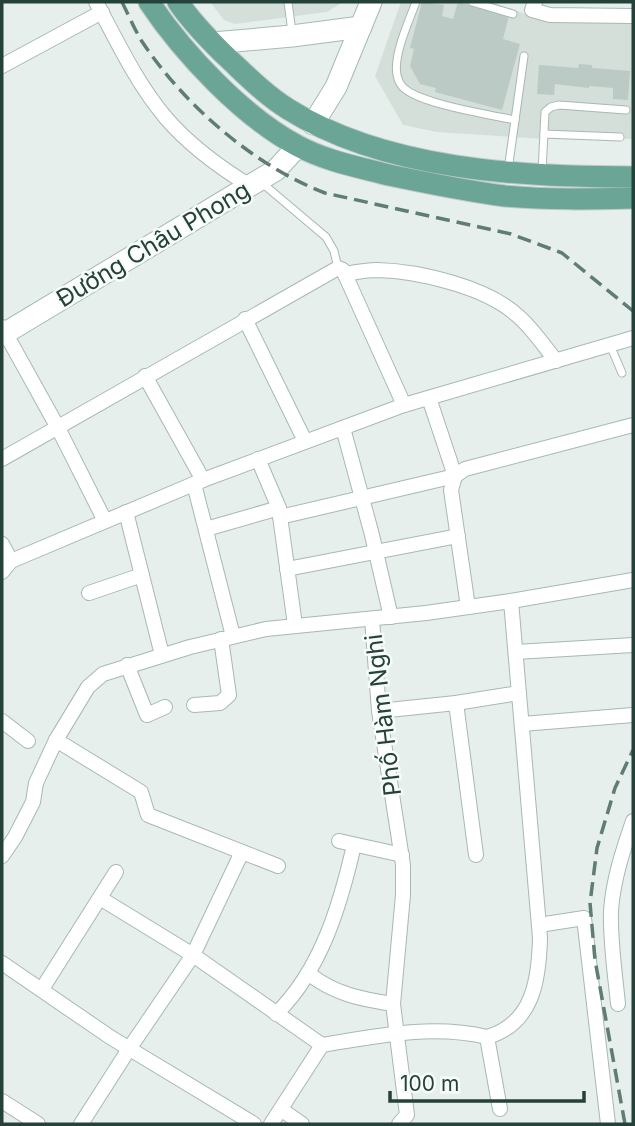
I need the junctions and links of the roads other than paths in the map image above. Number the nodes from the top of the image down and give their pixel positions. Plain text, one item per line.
1 (149, 2) edge
2 (178, 2) edge
3 (288, 2) edge
4 (371, 2) edge
5 (416, 2) edge
6 (472, 2) edge
7 (535, 2) edge
8 (99, 7) edge
9 (513, 14) dead end
10 (633, 16) edge
11 (361, 27) junction
12 (292, 36) junction
13 (213, 43) junction
14 (524, 56) dead end
15 (2, 66) edge
16 (626, 110) dead end
17 (515, 120) junction
18 (313, 124) junction
19 (544, 134) junction
20 (620, 137) dead end
21 (298, 146) junction
22 (508, 174) junction
23 (541, 176) junction
24 (573, 177) junction
25 (633, 177) edge
26 (255, 183) junction
27 (633, 198) edge
28 (571, 199) junction
29 (341, 271) junction
30 (245, 319) junction
31 (3, 332) edge
32 (633, 338) edge
33 (610, 344) junction
34 (556, 361) junction
35 (622, 373) dead end
36 (145, 376) junction
37 (429, 398) junction
38 (404, 405) junction
39 (633, 425) edge
40 (57, 426) junction
41 (343, 428) junction
42 (304, 441) junction
43 (2, 459) edge
44 (258, 459) junction
45 (455, 476) junction
46 (198, 482) junction
47 (361, 496) junction
48 (127, 512) junction
49 (279, 512) junction
50 (105, 521) junction
51 (206, 529) junction
52 (458, 536) junction
53 (2, 544) edge
54 (376, 550) junction
55 (6, 566) edge
56 (287, 569) junction
57 (142, 575) junction
58 (633, 580) edge
59 (89, 593) dead end
60 (511, 601) junction
61 (468, 607) junction
62 (391, 617) junction
63 (372, 619) junction
64 (295, 625) junction
65 (227, 638) junction
66 (633, 645) edge
67 (516, 652) junction
68 (162, 655) junction
69 (127, 665) junction
70 (519, 692) junction
71 (456, 703) junction
72 (194, 705) dead end
73 (165, 707) dead end
74 (379, 711) junction
75 (633, 715) edge
76 (2, 721) edge
77 (522, 724) junction
78 (56, 740) junction
79 (28, 741) dead end
80 (633, 821) edge
81 (340, 841) dead end
82 (354, 845) junction
83 (242, 852) junction
84 (402, 855) junction
85 (476, 855) dead end
86 (2, 856) edge
87 (278, 866) dead end
88 (116, 873) dead end
89 (100, 898) junction
90 (539, 925) junction
91 (193, 955) junction
92 (2, 963) edge
93 (309, 974) junction
94 (42, 989) junction
95 (618, 1003) dead end
96 (393, 1004) junction
97 (276, 1014) junction
98 (397, 1032) junction
99 (487, 1037) junction
100 (322, 1045) junction
101 (129, 1049) junction
102 (2, 1101) edge
103 (499, 1109) dead end
104 (282, 1110) junction
105 (407, 1121) edge
106 (38, 1124) edge
107 (81, 1124) edge
108 (254, 1124) edge
109 (271, 1124) edge
110 (302, 1124) edge
111 (608, 1124) edge

1 - 21 main road
2 - 13 main road
3 - 12 lane
4 - 11 street
5 - 17 lane
6 - 9 lane
7 - 10 street
8 - 15 street
8 - 26 street
11 - 12 street
11 - 18 street
12 - 13 street
13 - 18 main road
14 - 17 lane
16 - 19 lane
17 - 22 lane
18 - 22 main road
19 - 20 lane
19 - 23 lane
21 - 26 street, Đường Châu Phong
21 - 28 main road
22 - 23 main road
23 - 24 main road
24 - 25 main road
24 - 28 main road
26 - 29 lane
26 - 31 street, Đường Châu Phong
27 - 28 main road
29 - 30 street
29 - 34 street
29 - 38 street
30 - 36 street
30 - 42 street
31 - 40 street
32 - 33 street
33 - 34 street
33 - 35 lane
34 - 37 street
36 - 40 street
36 - 46 street
37 - 38 street
37 - 45 street
38 - 41 street
39 - 45 street
40 - 43 street
40 - 50 street
41 - 42 street
41 - 47 street
42 - 44 street
44 - 46 street
44 - 49 street
45 - 47 street
45 - 52 street
46 - 48 street
46 - 51 street
47 - 49 street
47 - 54 street
48 - 50 street
48 - 57 street
49 - 51 street
49 - 56 street
50 - 55 street
51 - 65 street
52 - 54 street
52 - 61 street
53 - 55 street
54 - 56 street
54 - 62 street
56 - 64 street
57 - 59 street
57 - 68 street
58 - 60 street
60 - 61 street
60 - 67 street
61 - 62 street
62 - 63 street
63 - 64 street, Phố Hàm Nghi
63 - 74 street, Phố Hàm Nghi
64 - 65 street, Phố Hàm Nghi
65 - 68 street, Phố Hàm Nghi
65 - 72 street
66 - 67 street
67 - 70 street
68 - 69 street, Phố Hàm Nghi
69 - 73 street
69 - 78 street, Phố Hàm Nghi
70 - 71 street
70 - 77 street
71 - 74 street
71 - 85 street
74 - 84 street, Phố Hàm Nghi
75 - 77 street
76 - 79 street
77 - 90 street
78 - 83 street
78 - 86 street, Phố Hàm Nghi
80 - 95 street
81 - 82 street
82 - 84 street
82 - 93 street
83 - 87 street
83 - 91 street
84 - 96 street, Phố Hàm Nghi
88 - 89 street
89 - 91 street
89 - 94 street
90 - 99 street
90 - 111 street
91 - 97 street
91 - 101 street
92 - 94 street
93 - 96 street
93 - 97 street
94 - 101 street
96 - 98 street, Phố Hàm Nghi
97 - 100 street
98 - 99 street
98 - 100 street
98 - 105 street, Phố Hàm Nghi
99 - 103 street
100 - 104 street
101 - 107 street
101 - 108 street
102 - 106 street
104 - 109 street
104 - 110 street

